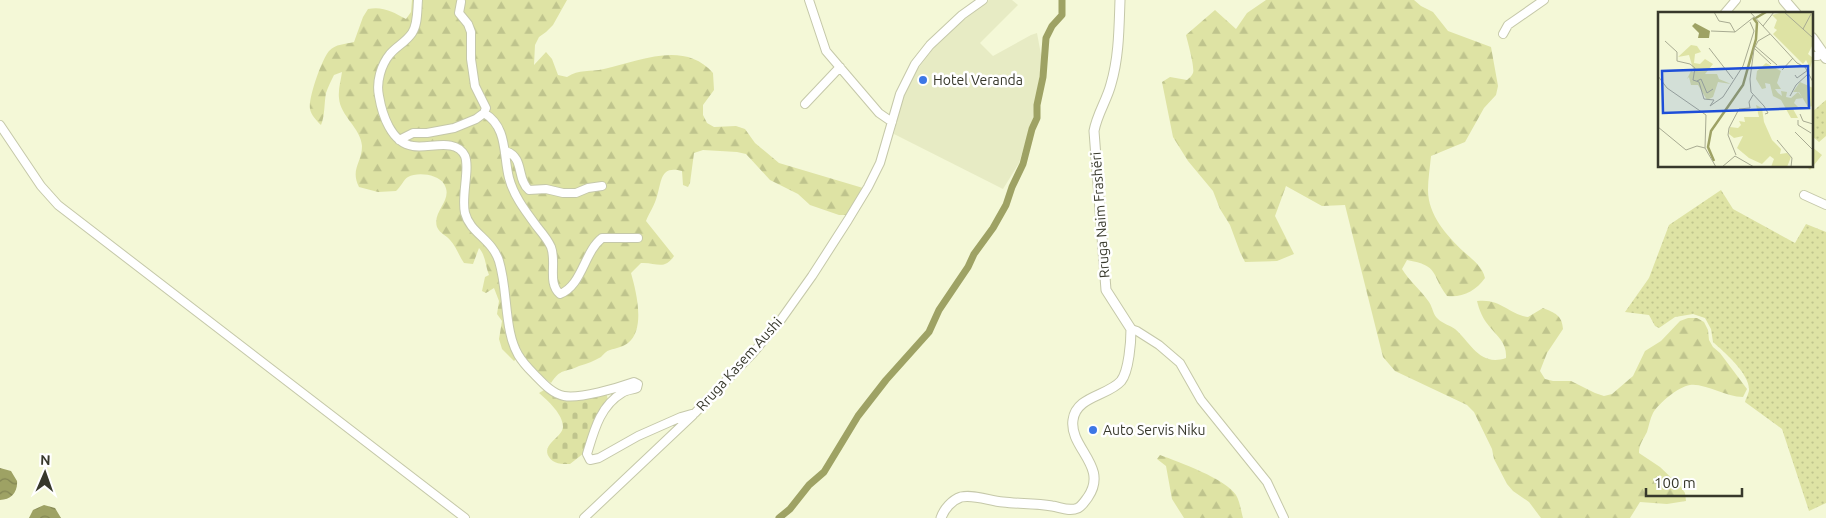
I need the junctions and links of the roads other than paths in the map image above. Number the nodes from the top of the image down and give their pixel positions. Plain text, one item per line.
1 (418, 0) edge
2 (808, 0) edge
3 (983, 0) edge
4 (1120, 0) edge
5 (1544, 0) edge
6 (1736, 0) edge
7 (1784, 0) edge
8 (461, 2) dead end
9 (1726, 12) edge
10 (1795, 12) edge
11 (1504, 34) dead end
12 (1814, 42) edge
13 (1820, 56) edge
14 (840, 67) junction
15 (806, 104) dead end
16 (484, 112) junction
17 (892, 122) junction
18 (0, 125) edge
19 (399, 140) junction
20 (506, 151) junction
21 (602, 186) dead end
22 (1804, 195) dead end
23 (1826, 205) edge
24 (638, 238) dead end
25 (1130, 329) junction
26 (695, 413) junction
27 (465, 518) edge
28 (584, 518) edge
29 (941, 518) edge
30 (1284, 518) edge

1 - 19 street
2 - 14 street
3 - 17 street, Rruga Kasem Aushi
4 - 25 street, Rruga Naim Frashëri
5 - 11 street
6 - 9 street
7 - 10 main road
8 - 16 street
12 - 13 main road
14 - 15 street
14 - 17 street
16 - 19 street
16 - 20 street
17 - 26 street, Rruga Kasem Aushi
18 - 27 street
19 - 26 street, Rruga Kasem Aushi
20 - 21 street
20 - 24 street
22 - 23 street
25 - 29 street
25 - 30 street
26 - 28 street

